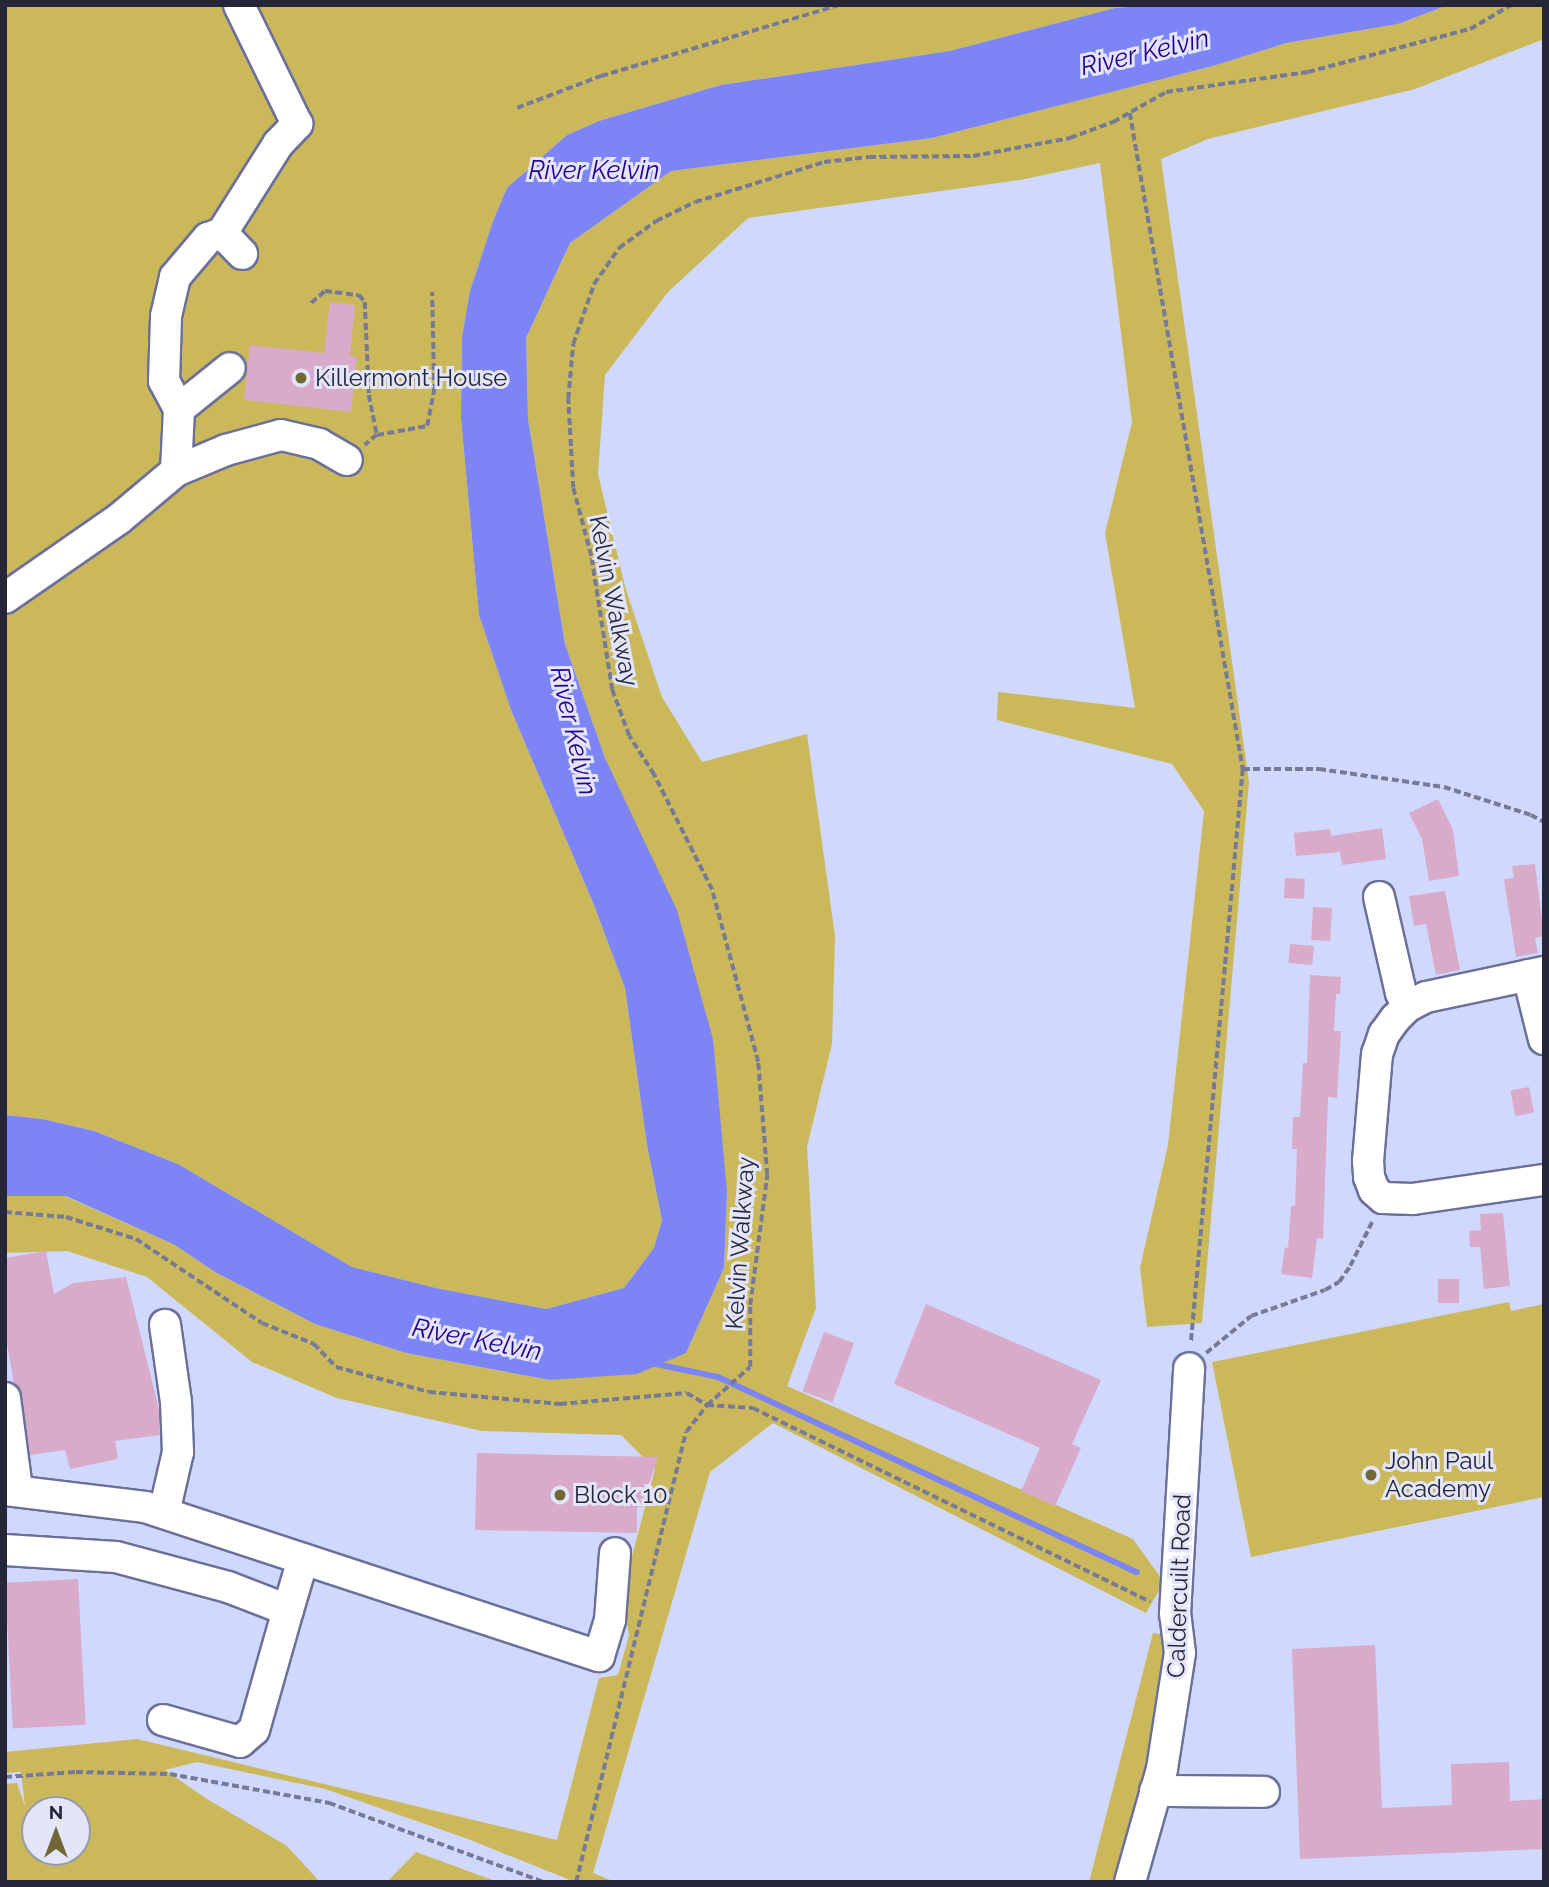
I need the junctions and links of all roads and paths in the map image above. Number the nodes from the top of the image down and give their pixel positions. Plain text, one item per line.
1 (239, 5) edge
2 (839, 5) edge
3 (1511, 5) edge
4 (517, 108) dead end
5 (1129, 113) junction
6 (432, 292) dead end
7 (311, 303) dead end
8 (230, 368) dead end
9 (179, 409) junction
10 (376, 435) junction
11 (347, 460) joint
12 (176, 471) junction
13 (5, 598) edge
14 (1243, 769) junction
15 (1544, 822) edge
16 (1379, 897) dead end
17 (1536, 973) edge
18 (1408, 1006) junction
19 (1544, 1040) edge
20 (1544, 1180) edge
21 (1382, 1199) junction
22 (5, 1212) edge
23 (165, 1325) dead end
24 (1189, 1368) junction
25 (5, 1398) edge
26 (707, 1405) junction
27 (11, 1489) edge
28 (164, 1513) junction
29 (5, 1550) edge
30 (615, 1553) dead end
31 (303, 1559) junction
32 (288, 1610) junction
33 (1175, 1614) junction
34 (163, 1720) dead end
35 (5, 1777) edge
36 (1155, 1791) junction
37 (1264, 1792) dead end
38 (544, 1882) edge
39 (576, 1882) edge
40 (1130, 1882) edge

1 - 9 street
2 - 4 path
3 - 5 path, Kelvin Walkway
5 - 14 path
5 - 26 path, Kelvin Walkway
6 - 10 path
7 - 10 path
8 - 9 street
9 - 12 street
10 - 11 path
11 - 12 street
12 - 13 street
14 - 15 path
14 - 24 path
16 - 18 street
17 - 18 street
17 - 19 street
18 - 21 street
20 - 21 street
21 - 24 path
22 - 26 path
23 - 28 street
24 - 33 street, Caldercuilt Road
25 - 27 street
26 - 33 path
26 - 39 path, Kelvin Walkway
27 - 28 street
28 - 31 street
29 - 32 street
30 - 31 street
31 - 32 street
32 - 34 street
33 - 36 street, Caldercuilt Road
35 - 38 path
36 - 37 street
36 - 40 street, Caldercuilt Road

